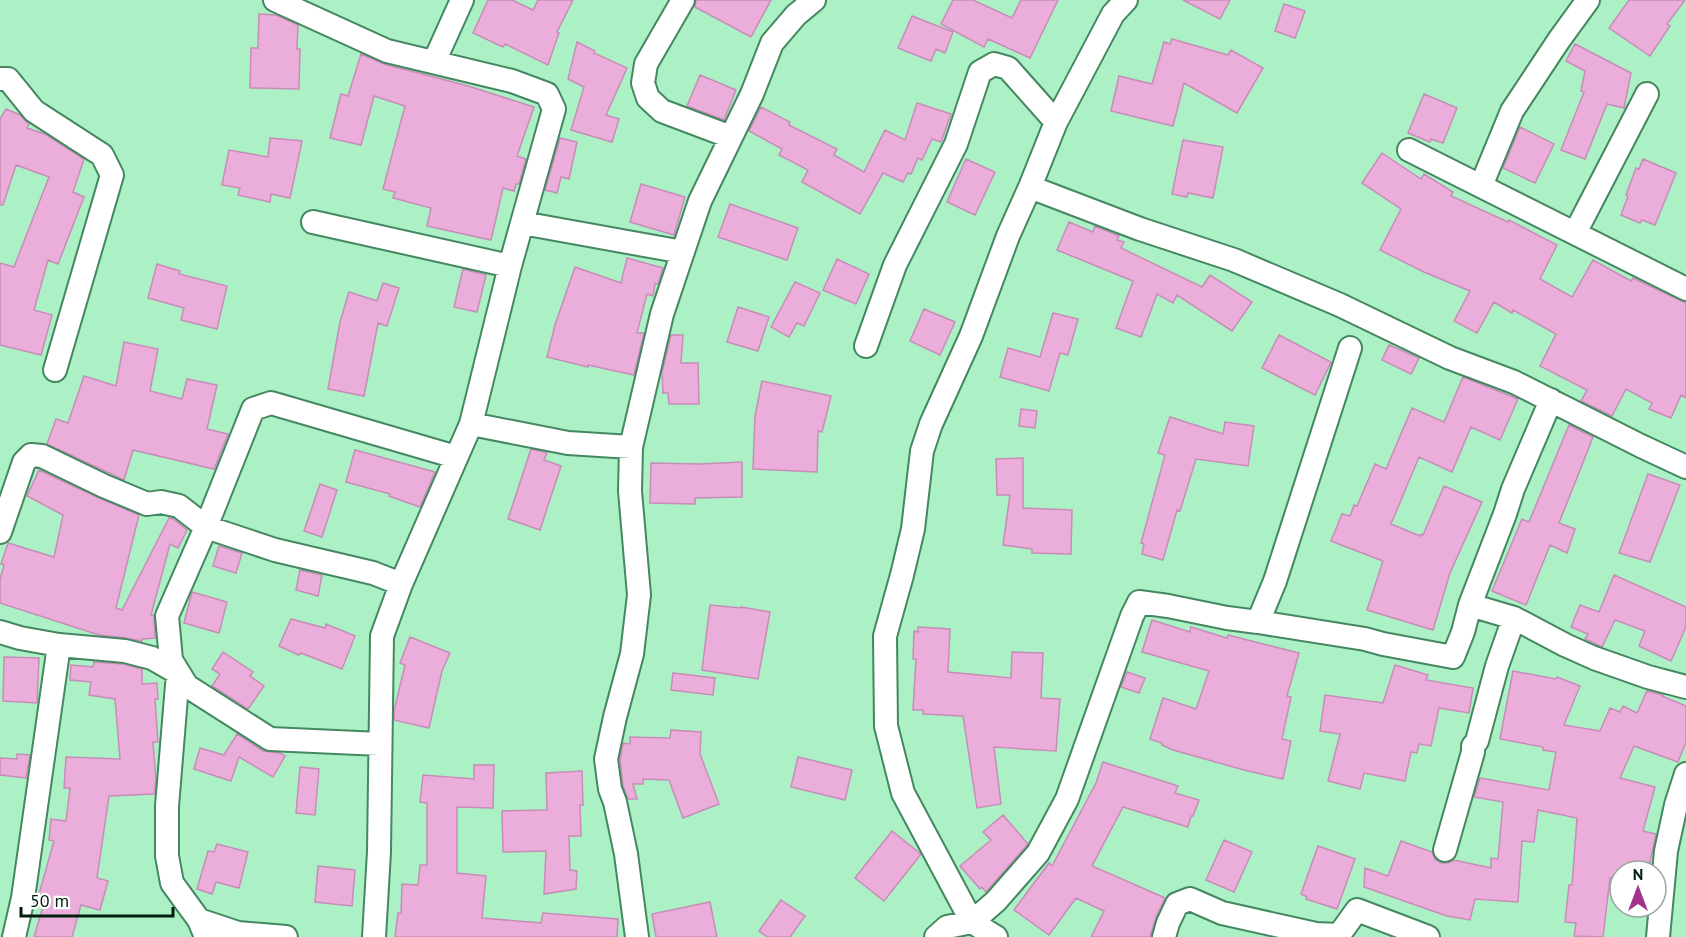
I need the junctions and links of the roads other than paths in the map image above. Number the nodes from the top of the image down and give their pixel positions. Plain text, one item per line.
1 (275, 0) edge
2 (462, 0) edge
3 (683, 0) edge
4 (814, 0) edge
5 (1126, 0) edge
6 (1588, 0) edge
7 (313, 9) edge
8 (434, 62) junction
9 (0, 79) edge
10 (1647, 94) dead end
11 (1056, 122) junction
12 (731, 137) junction
13 (1409, 150) dead end
14 (1481, 186) junction
15 (1030, 187) junction
16 (313, 222) dead end
17 (522, 224) junction
18 (1575, 233) junction
19 (683, 252) junction
20 (510, 266) junction
21 (1686, 289) edge
22 (866, 346) dead end
23 (1350, 348) dead end
24 (55, 370) dead end
25 (1551, 400) junction
26 (471, 424) junction
27 (630, 447) junction
28 (456, 458) junction
29 (1685, 463) edge
30 (6, 497) edge
31 (206, 527) junction
32 (0, 531) edge
33 (401, 584) junction
34 (1470, 605) junction
35 (1514, 618) junction
36 (1258, 622) junction
37 (0, 632) edge
38 (59, 645) junction
39 (178, 673) junction
40 (1686, 687) edge
41 (380, 744) junction
42 (1686, 774) edge
43 (1445, 850) dead end
44 (972, 922) junction
45 (202, 928) edge
46 (1338, 936) edge
47 (14, 937) edge
48 (286, 937) edge
49 (374, 937) edge
50 (637, 937) edge
51 (936, 937) edge
52 (996, 937) edge
53 (1164, 937) edge
54 (1428, 937) edge
55 (1658, 937) edge

1 - 7 street
2 - 8 street
3 - 12 street
4 - 12 street
5 - 11 street
6 - 14 street
7 - 8 street
8 - 17 street
9 - 24 street
10 - 18 street
11 - 15 street
11 - 22 street
12 - 19 street
13 - 14 street
14 - 18 street
15 - 25 street
15 - 44 street
16 - 20 street
17 - 19 street
17 - 20 street
18 - 21 street
19 - 27 street
20 - 26 street
23 - 36 street
25 - 29 street
25 - 34 street
26 - 27 street
26 - 28 street
27 - 50 street
28 - 31 street
28 - 33 street
30 - 31 street
30 - 32 street
31 - 33 street
31 - 39 street
33 - 41 street
34 - 35 street
34 - 36 street
35 - 40 street
35 - 43 street
36 - 44 street
37 - 38 street
38 - 39 street
38 - 47 street
39 - 41 street
39 - 45 street
41 - 49 street
42 - 55 street
44 - 51 street
44 - 52 street
45 - 48 street
46 - 53 street
46 - 54 street

